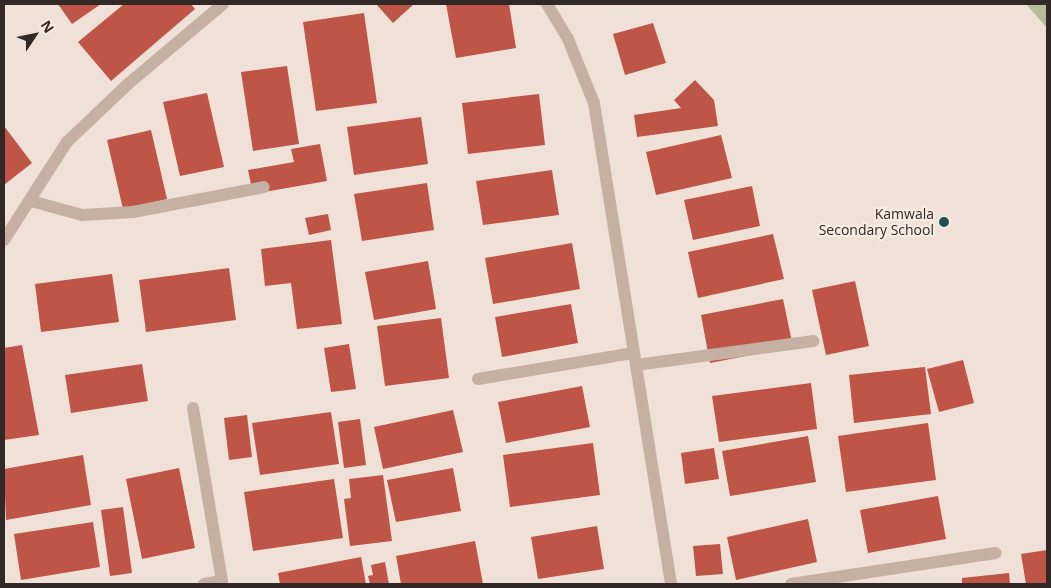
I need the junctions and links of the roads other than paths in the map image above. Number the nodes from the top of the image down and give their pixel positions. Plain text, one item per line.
1 (223, 4) edge
2 (547, 4) edge
3 (264, 187) dead end
4 (31, 201) junction
5 (4, 240) edge
6 (814, 341) dead end
7 (635, 359) junction
8 (478, 379) dead end
9 (193, 408) dead end
10 (996, 553) dead end
11 (223, 582) edge
12 (204, 584) edge
13 (671, 584) edge
14 (791, 584) edge

1 - 4 street
2 - 7 street
3 - 4 street
4 - 5 street
6 - 7 street
7 - 8 street
7 - 13 street
9 - 11 street
10 - 14 street
11 - 12 street

